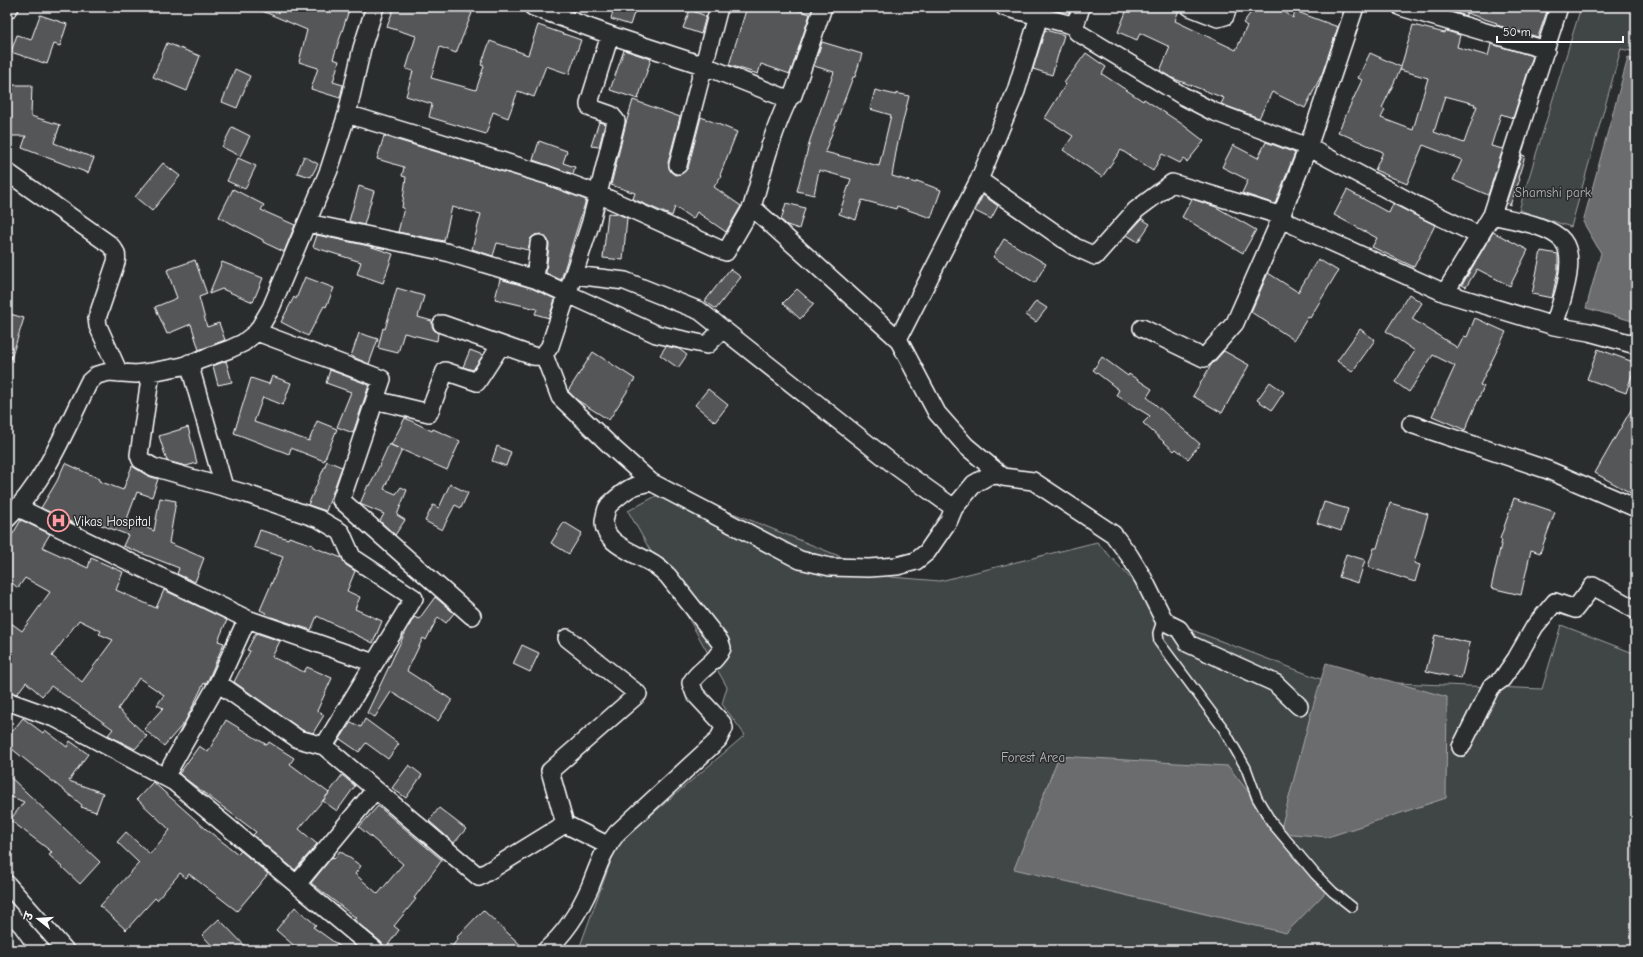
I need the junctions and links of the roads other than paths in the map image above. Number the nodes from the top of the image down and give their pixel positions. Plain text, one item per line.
1 (10, 7) edge
2 (375, 7) edge
3 (533, 7) edge
4 (719, 7) edge
5 (823, 7) edge
6 (1004, 7) edge
7 (1081, 7) edge
8 (1190, 7) edge
9 (1228, 7) edge
10 (1355, 7) edge
11 (1401, 7) edge
12 (1559, 7) edge
13 (7, 10) edge
14 (1039, 16) junction
15 (1075, 26) junction
16 (610, 35) junction
17 (1546, 50) junction
18 (704, 66) junction
19 (789, 98) junction
20 (347, 114) junction
21 (1308, 146) junction
22 (678, 166) dead end
23 (7, 172) edge
24 (979, 180) junction
25 (598, 194) junction
26 (752, 207) junction
27 (1492, 215) junction
28 (1282, 216) junction
29 (308, 223) junction
30 (1480, 236) junction
31 (539, 244) dead end
32 (574, 275) junction
33 (536, 279) junction
34 (568, 293) junction
35 (1445, 293) junction
36 (442, 324) dead end
37 (1554, 326) junction
38 (1142, 328) dead end
39 (723, 329) junction
40 (257, 332) junction
41 (898, 339) junction
42 (1636, 344) edge
43 (501, 345) junction
44 (544, 355) junction
45 (189, 363) junction
46 (151, 372) junction
47 (119, 373) junction
48 (375, 400) junction
49 (1411, 424) dead end
50 (1002, 477) junction
51 (651, 482) junction
52 (224, 488) junction
53 (954, 508) junction
54 (1636, 508) edge
55 (13, 513) edge
56 (1636, 610) edge
57 (472, 616) dead end
58 (1163, 618) junction
59 (247, 619) junction
60 (567, 638) dead end
61 (374, 663) junction
62 (218, 683) junction
63 (7, 701) edge
64 (1299, 706) dead end
65 (324, 746) junction
66 (1461, 747) dead end
67 (165, 777) junction
68 (375, 790) junction
69 (565, 824) junction
70 (607, 845) junction
71 (7, 884) edge
72 (297, 884) junction
73 (1352, 906) dead end
74 (7, 936) edge
75 (18, 950) edge
76 (65, 950) edge
77 (375, 950) edge
78 (546, 950) edge

1 - 13 street
2 - 20 street
3 - 16 street
4 - 18 street
5 - 19 street
6 - 14 street
7 - 15 street
8 - 9 street
10 - 21 street
11 - 17 street
12 - 17 street
14 - 15 street
14 - 24 street
15 - 21 street
16 - 18 street
16 - 25 street
17 - 27 street
18 - 19 street
18 - 22 street
19 - 26 street
20 - 25 street
20 - 29 street
21 - 28 street
21 - 30 street
23 - 47 street
24 - 28 street
24 - 41 street
25 - 26 street
25 - 32 street
26 - 41 street
27 - 30 street
27 - 37 street
28 - 35 street
28 - 38 street
29 - 33 street
29 - 40 street
30 - 35 street
31 - 33 street
32 - 34 street
32 - 39 street
33 - 34 street
34 - 39 street
34 - 44 street
35 - 37 street
36 - 43 street
37 - 42 street
39 - 53 street
40 - 45 street
40 - 48 street
41 - 50 street
43 - 44 street
43 - 48 street
44 - 51 street
45 - 46 street
45 - 52 street
46 - 47 street
46 - 52 street
47 - 55 street
48 - 57 street
49 - 54 street
50 - 53 street
50 - 58 street
51 - 53 street
51 - 70 street
52 - 61 street
55 - 59 street
56 - 66 street
58 - 64 street
58 - 73 lane
59 - 61 street
59 - 62 street
60 - 69 street
61 - 65 street
62 - 65 street
62 - 67 street
63 - 67 street
65 - 68 street
67 - 72 street
68 - 69 street
68 - 72 street
69 - 70 street
70 - 78 street
71 - 76 street
72 - 77 street
74 - 75 street

